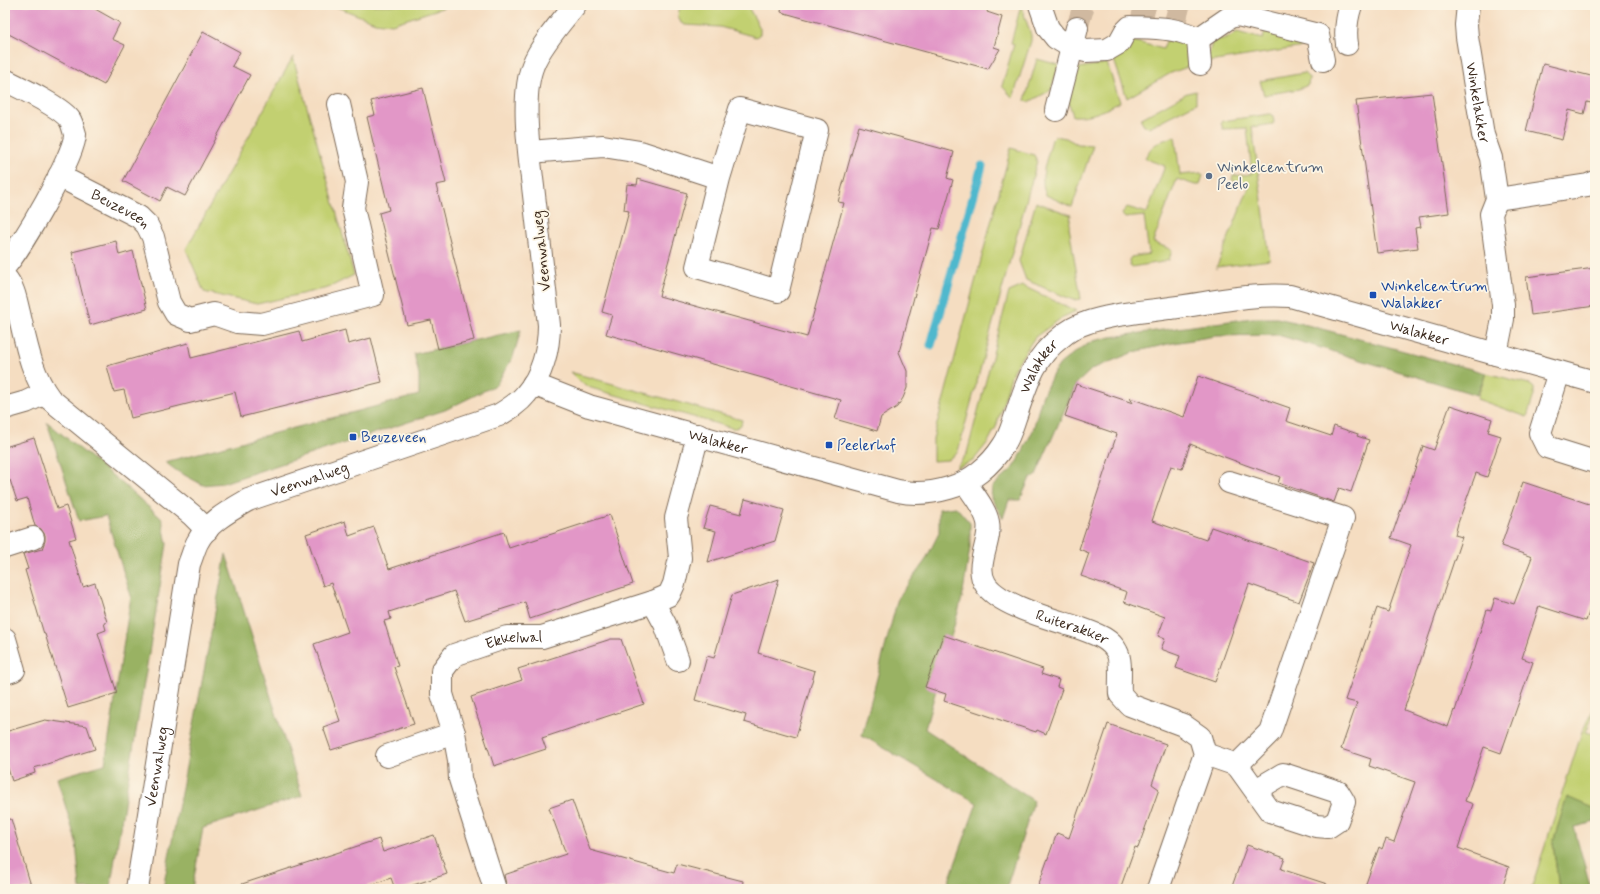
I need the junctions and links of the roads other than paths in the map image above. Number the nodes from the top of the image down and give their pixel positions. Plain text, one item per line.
1 (575, 5) edge
2 (1040, 5) edge
3 (1351, 5) edge
4 (1468, 5) edge
5 (1201, 30) junction
6 (1075, 38) junction
7 (1347, 44) dead end
8 (1323, 60) dead end
9 (1200, 64) dead end
10 (5, 80) edge
11 (339, 104) dead end
12 (1056, 110) dead end
13 (530, 152) junction
14 (58, 176) junction
15 (719, 178) junction
16 (1595, 182) edge
17 (1497, 199) junction
18 (5, 266) edge
19 (5, 276) edge
20 (1496, 354) junction
21 (1559, 372) junction
22 (1595, 382) edge
23 (533, 384) junction
24 (45, 393) junction
25 (5, 408) edge
26 (698, 435) junction
27 (1595, 462) edge
28 (965, 482) junction
29 (1229, 482) dead end
30 (207, 530) junction
31 (33, 538) dead end
32 (5, 547) edge
33 (654, 602) junction
34 (5, 639) edge
35 (678, 660) dead end
36 (5, 673) edge
37 (454, 733) junction
38 (1205, 754) junction
39 (387, 756) dead end
40 (1237, 765) junction
41 (1256, 790) dead end
42 (137, 889) edge
43 (494, 889) edge
44 (1158, 889) edge

1 - 13 street, Veenwalweg
2 - 6 street
3 - 7 street
4 - 17 street, Winkelakker
5 - 6 street
5 - 8 street
5 - 9 street
6 - 12 street
10 - 14 street
11 - 14 street, Beuzeveen
13 - 15 street
13 - 23 street, Veenwalweg
14 - 18 street
15 - 15 street
16 - 17 street
17 - 20 street, Winkelakker
19 - 24 street
20 - 21 street, Walakker
20 - 28 street, Walakker
21 - 22 street, Walakker
21 - 27 street
23 - 26 street, Walakker
23 - 30 street, Veenwalweg
24 - 25 street
24 - 30 street
26 - 28 street, Walakker
26 - 33 street, Ekkelwal
28 - 38 street, Ruiterakker
29 - 40 street
30 - 42 street, Veenwalweg
31 - 32 street
33 - 35 street
33 - 37 street, Ekkelwal
34 - 36 street
37 - 39 street
37 - 43 street, Ekkelwal
38 - 40 street
38 - 44 street
40 - 41 street

